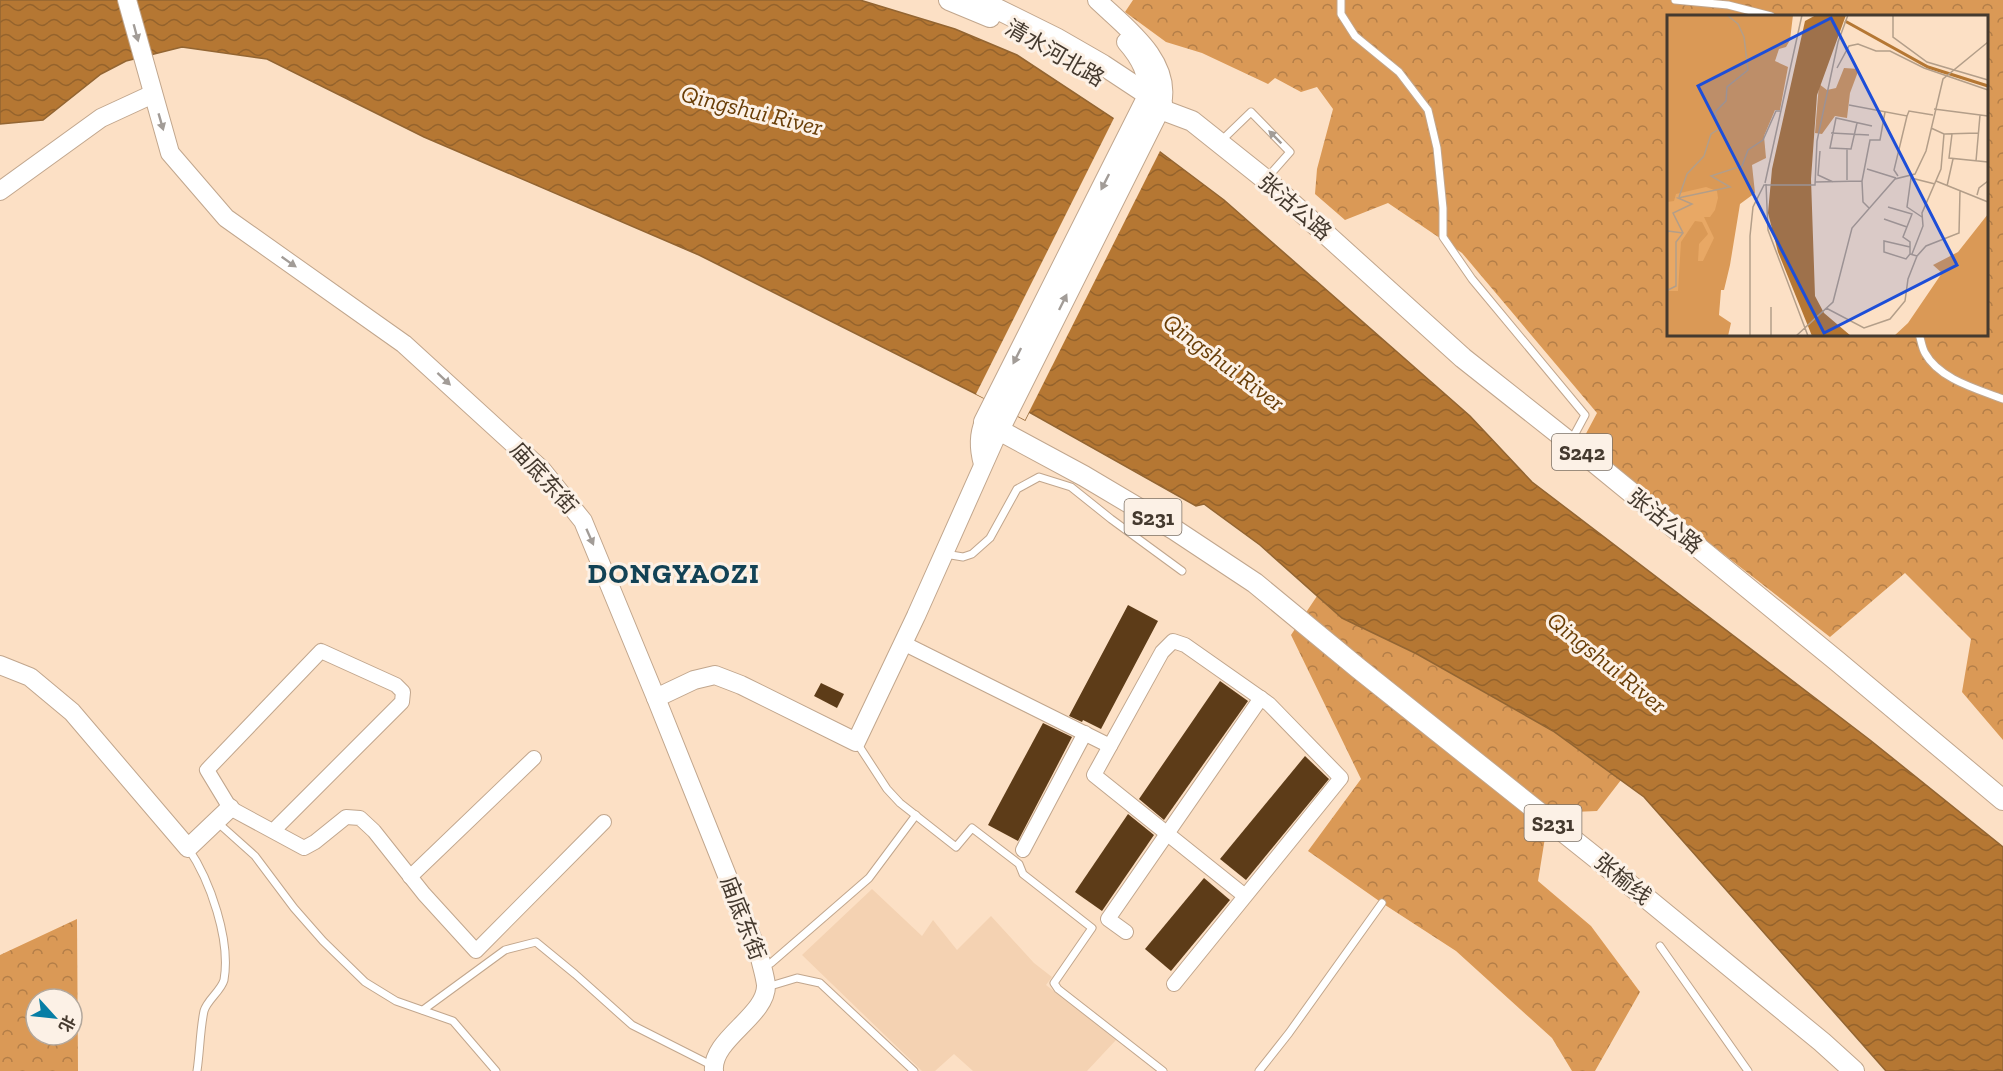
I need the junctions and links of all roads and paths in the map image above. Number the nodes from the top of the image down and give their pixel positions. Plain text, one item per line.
1 (127, 0) edge
2 (948, 0) edge
3 (979, 0) edge
4 (1085, 0) edge
5 (1097, 0) edge
6 (1341, 0) edge
7 (1675, 0) edge
8 (1767, 15) edge
9 (153, 94) junction
10 (1154, 106) junction
11 (1219, 143) junction
12 (1266, 180) junction
13 (0, 191) edge
14 (1920, 336) edge
15 (2003, 399) edge
16 (992, 426) junction
17 (1570, 443) junction
18 (944, 553) junction
19 (1182, 571) dead end
20 (903, 643) junction
21 (0, 665) edge
22 (656, 698) junction
23 (1261, 698) junction
24 (1085, 733) junction
25 (856, 741) junction
26 (1110, 746) junction
27 (534, 758) dead end
28 (2003, 800) edge
29 (230, 808) junction
30 (916, 816) junction
31 (217, 821) junction
32 (604, 822) dead end
33 (273, 831) junction
34 (1166, 833) junction
35 (188, 848) junction
36 (1023, 850) dead end
37 (410, 877) junction
38 (1245, 896) junction
39 (1382, 903) dead end
40 (1126, 932) dead end
41 (1660, 946) dead end
42 (762, 968) junction
43 (1174, 984) dead end
44 (766, 987) junction
45 (423, 1010) junction
46 (711, 1069) edge
47 (197, 1071) edge
48 (496, 1071) edge
49 (914, 1071) edge
50 (1162, 1071) edge
51 (1258, 1071) edge
52 (1748, 1071) edge
53 (1854, 1071) edge

1 -> 9 street, 庙底东街
2 - 10 main road, 清水河北路
3 - 10 main road, 清水河北路
4 - 10 street
5 - 10 street
6 - 17 lane
7 - 8 lane
9 - 13 street
9 -> 22 street, 庙底东街
10 - 11 main road, 张沽公路 / S242
10 - 16 main road
11 - 12 main road, 张沽公路 / S242
12 -> 11 lane
12 - 17 main road, 张沽公路 / S242
14 - 15 lane
16 - 18 street
16 - 53 main road, 张榆线 / S231
17 - 28 main road, 张沽公路 / S242
18 - 19 lane
18 - 20 street
20 - 24 street
20 - 25 street
21 - 35 street
22 - 25 street
22 - 42 street, 庙底东街
23 - 26 street
23 - 34 street
23 - 38 street
24 - 26 street
24 - 36 street
25 - 30 lane
26 - 34 street
27 - 37 street
29 - 31 street
29 - 33 street
29 - 33 street
30 - 42 lane
30 - 50 lane
31 - 35 street
31 - 45 lane
32 - 37 street
33 - 37 street
34 - 38 street
34 - 40 street
35 - 47 lane
38 - 43 street
39 - 51 lane
41 - 52 lane
42 - 44 street, 庙底东街
44 - 46 street, 庙底东街
44 - 49 lane
45 - 46 lane
45 - 48 lane

